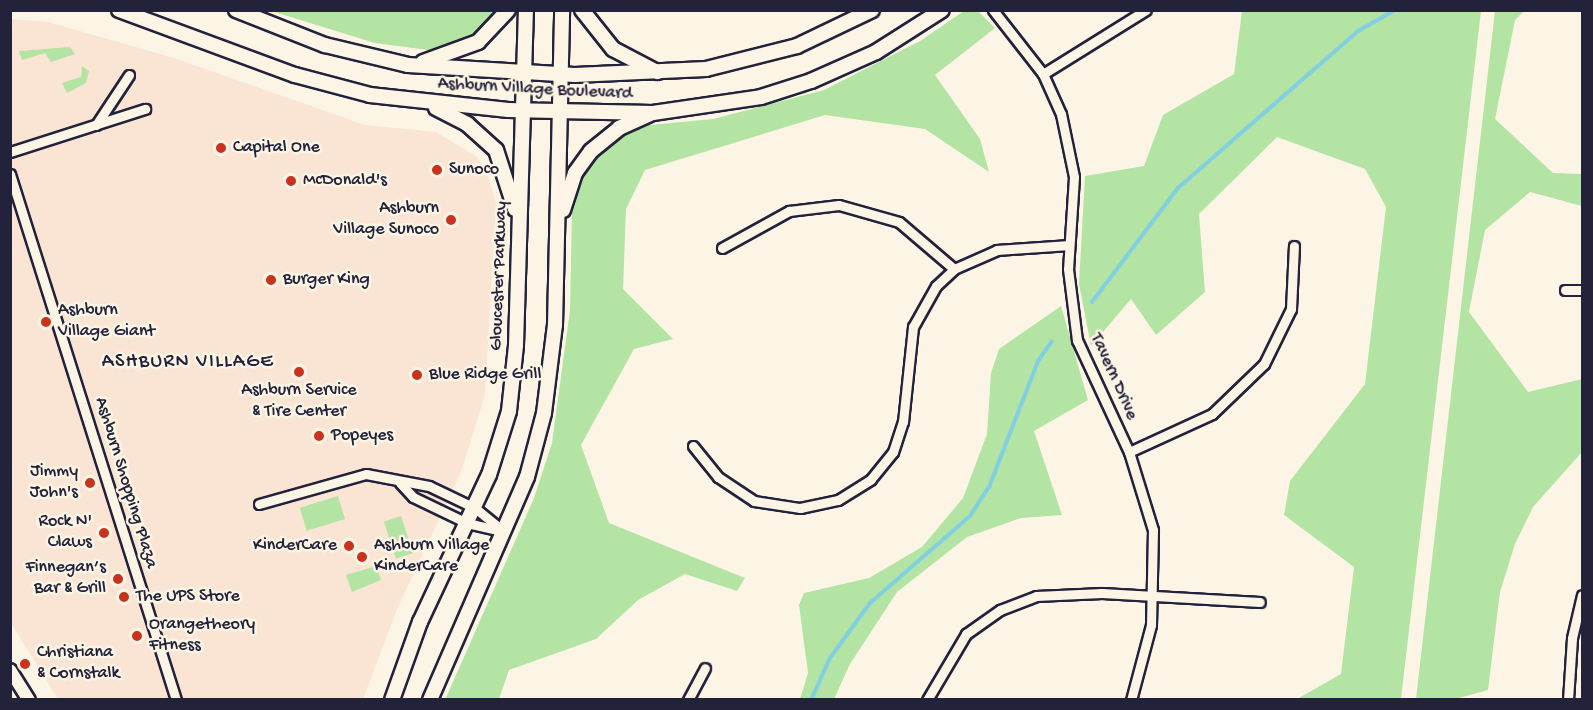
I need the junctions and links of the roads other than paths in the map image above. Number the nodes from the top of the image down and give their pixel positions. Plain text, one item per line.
1 (119, 10) edge
2 (236, 10) edge
3 (508, 10) edge
4 (526, 10) edge
5 (562, 10) edge
6 (582, 10) edge
7 (872, 10) edge
8 (942, 10) edge
9 (993, 10) edge
10 (1146, 10) edge
11 (408, 65) junction
12 (524, 74) junction
13 (662, 74) junction
14 (1043, 74) junction
15 (129, 75) dead end
16 (561, 75) junction
17 (410, 102) junction
18 (145, 109) dead end
19 (523, 111) junction
20 (559, 112) junction
21 (653, 113) junction
22 (96, 125) junction
23 (10, 152) edge
24 (10, 174) edge
25 (520, 230) junction
26 (556, 232) junction
27 (1070, 245) junction
28 (1294, 246) dead end
29 (722, 248) dead end
30 (954, 269) junction
31 (1565, 290) dead end
32 (1582, 290) edge
33 (693, 447) dead end
34 (1129, 452) junction
35 (400, 483) junction
36 (259, 504) dead end
37 (475, 508) junction
38 (467, 523) junction
39 (503, 531) junction
40 (1582, 595) edge
41 (1154, 597) junction
42 (1260, 602) dead end
43 (705, 668) dead end
44 (10, 670) edge
45 (29, 699) edge
46 (176, 699) edge
47 (392, 699) edge
48 (430, 699) edge
49 (688, 699) edge
50 (927, 699) edge
51 (1131, 699) edge
52 (1568, 699) edge

1 - 17 main road, Ashburn Village Boulevard
2 - 11 main road, Ashburn Village Boulevard
3 - 11 main road
4 - 12 main road, Gloucester Parkway
5 - 16 main road
6 - 13 main road
7 - 13 main road, Ashburn Village Boulevard
8 - 21 main road, Ashburn Village Boulevard
9 - 14 street, Tavern Drive
10 - 14 street
11 - 12 main road, Ashburn Village Boulevard
12 - 16 main road, Ashburn Village Boulevard
12 - 19 main road, Gloucester Parkway
13 - 16 main road, Ashburn Village Boulevard
14 - 27 street, Tavern Drive
15 - 22 street
16 - 20 main road
17 - 19 main road, Ashburn Village Boulevard
17 - 25 main road
18 - 22 street
19 - 20 main road, Ashburn Village Boulevard
19 - 25 main road, Gloucester Parkway
20 - 21 main road, Ashburn Village Boulevard
20 - 26 main road
21 - 26 main road
22 - 23 street
24 - 46 street, Ashburn Shopping Plaza
25 - 37 main road, Gloucester Parkway
26 - 39 main road
27 - 30 street
27 - 34 street, Tavern Drive
28 - 34 street
29 - 30 street
30 - 33 street
31 - 32 street
34 - 41 street, Tavern Drive
35 - 36 street
35 - 37 street
35 - 38 street
37 - 38 main road, Gloucester Parkway
37 - 39 street
38 - 39 street
38 - 47 main road, Gloucester Parkway
39 - 48 main road
40 - 52 street
41 - 42 street
41 - 50 street
41 - 51 street, Tavern Drive
43 - 49 street
44 - 45 street

